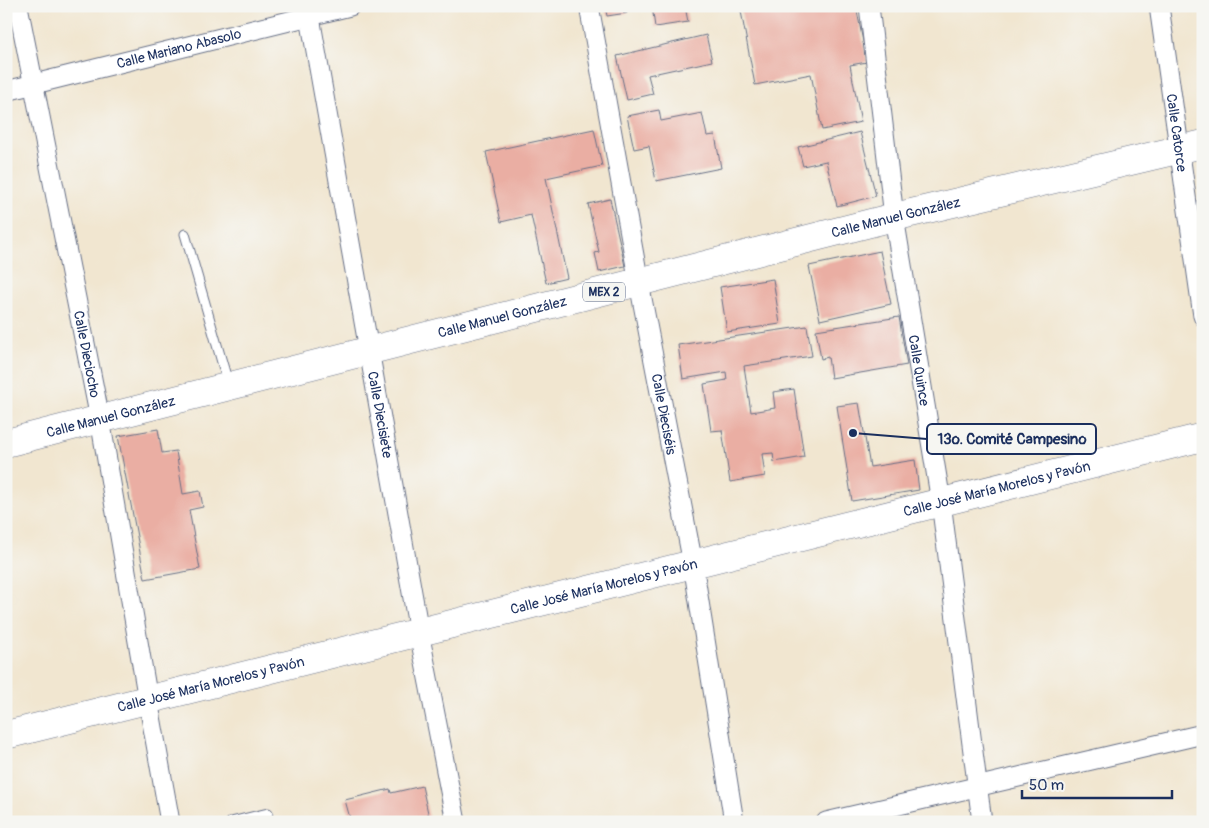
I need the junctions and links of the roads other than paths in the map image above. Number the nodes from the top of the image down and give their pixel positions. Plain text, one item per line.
1 (18, 6) edge
2 (350, 6) edge
3 (589, 6) edge
4 (869, 6) edge
5 (1159, 6) edge
6 (308, 11) edge
7 (33, 84) junction
8 (6, 91) edge
9 (1192, 147) edge
10 (894, 217) junction
11 (185, 234) dead end
12 (639, 283) junction
13 (1203, 316) edge
14 (368, 352) junction
15 (229, 386) junction
16 (100, 419) junction
17 (1203, 437) edge
18 (6, 443) edge
19 (941, 502) junction
20 (693, 564) junction
21 (419, 632) junction
22 (148, 700) junction
23 (1203, 734) edge
24 (6, 735) edge
25 (978, 786) junction
26 (268, 813) dead end
27 (170, 822) edge
28 (231, 822) edge
29 (456, 822) edge
30 (734, 822) edge
31 (826, 822) edge
32 (982, 822) edge

1 - 7 street, Calle Dieciocho
2 - 6 street, Calle Mariano Abasolo
3 - 12 street, Calle Dieciséis
4 - 10 street, Calle Quince
5 - 9 street, Calle Catorce
6 - 7 street, Calle Mariano Abasolo
6 - 14 street, Calle Diecisiete
7 - 8 street, Calle Mariano Abasolo
7 - 16 street, Calle Dieciocho
9 - 10 main road, Calle Manuel González / MEX 2
9 - 13 street, Calle Catorce
10 - 12 main road, Calle Manuel González / MEX 2
10 - 19 street, Calle Quince
11 - 15 lane
12 - 14 main road, Calle Manuel González / MEX 2
12 - 20 street, Calle Dieciséis
14 - 15 main road, Calle Manuel González / MEX 2
14 - 21 street, Calle Diecisiete
15 - 16 main road, Calle Manuel González / MEX 2
16 - 18 main road, Calle Manuel González / MEX 2
16 - 22 street, Calle Dieciocho
17 - 19 main road, Calle José María Morelos y Pavón
19 - 20 main road, Calle José María Morelos y Pavón
19 - 25 street, Calle Quince
20 - 21 main road, Calle José María Morelos y Pavón
20 - 30 street, Calle Dieciséis
21 - 22 main road, Calle José María Morelos y Pavón
21 - 29 street, Calle Diecisiete
22 - 24 main road, Calle José María Morelos y Pavón
22 - 27 street, Calle Dieciocho
23 - 25 street
25 - 31 street
25 - 32 street, Calle Quince
26 - 28 lane

